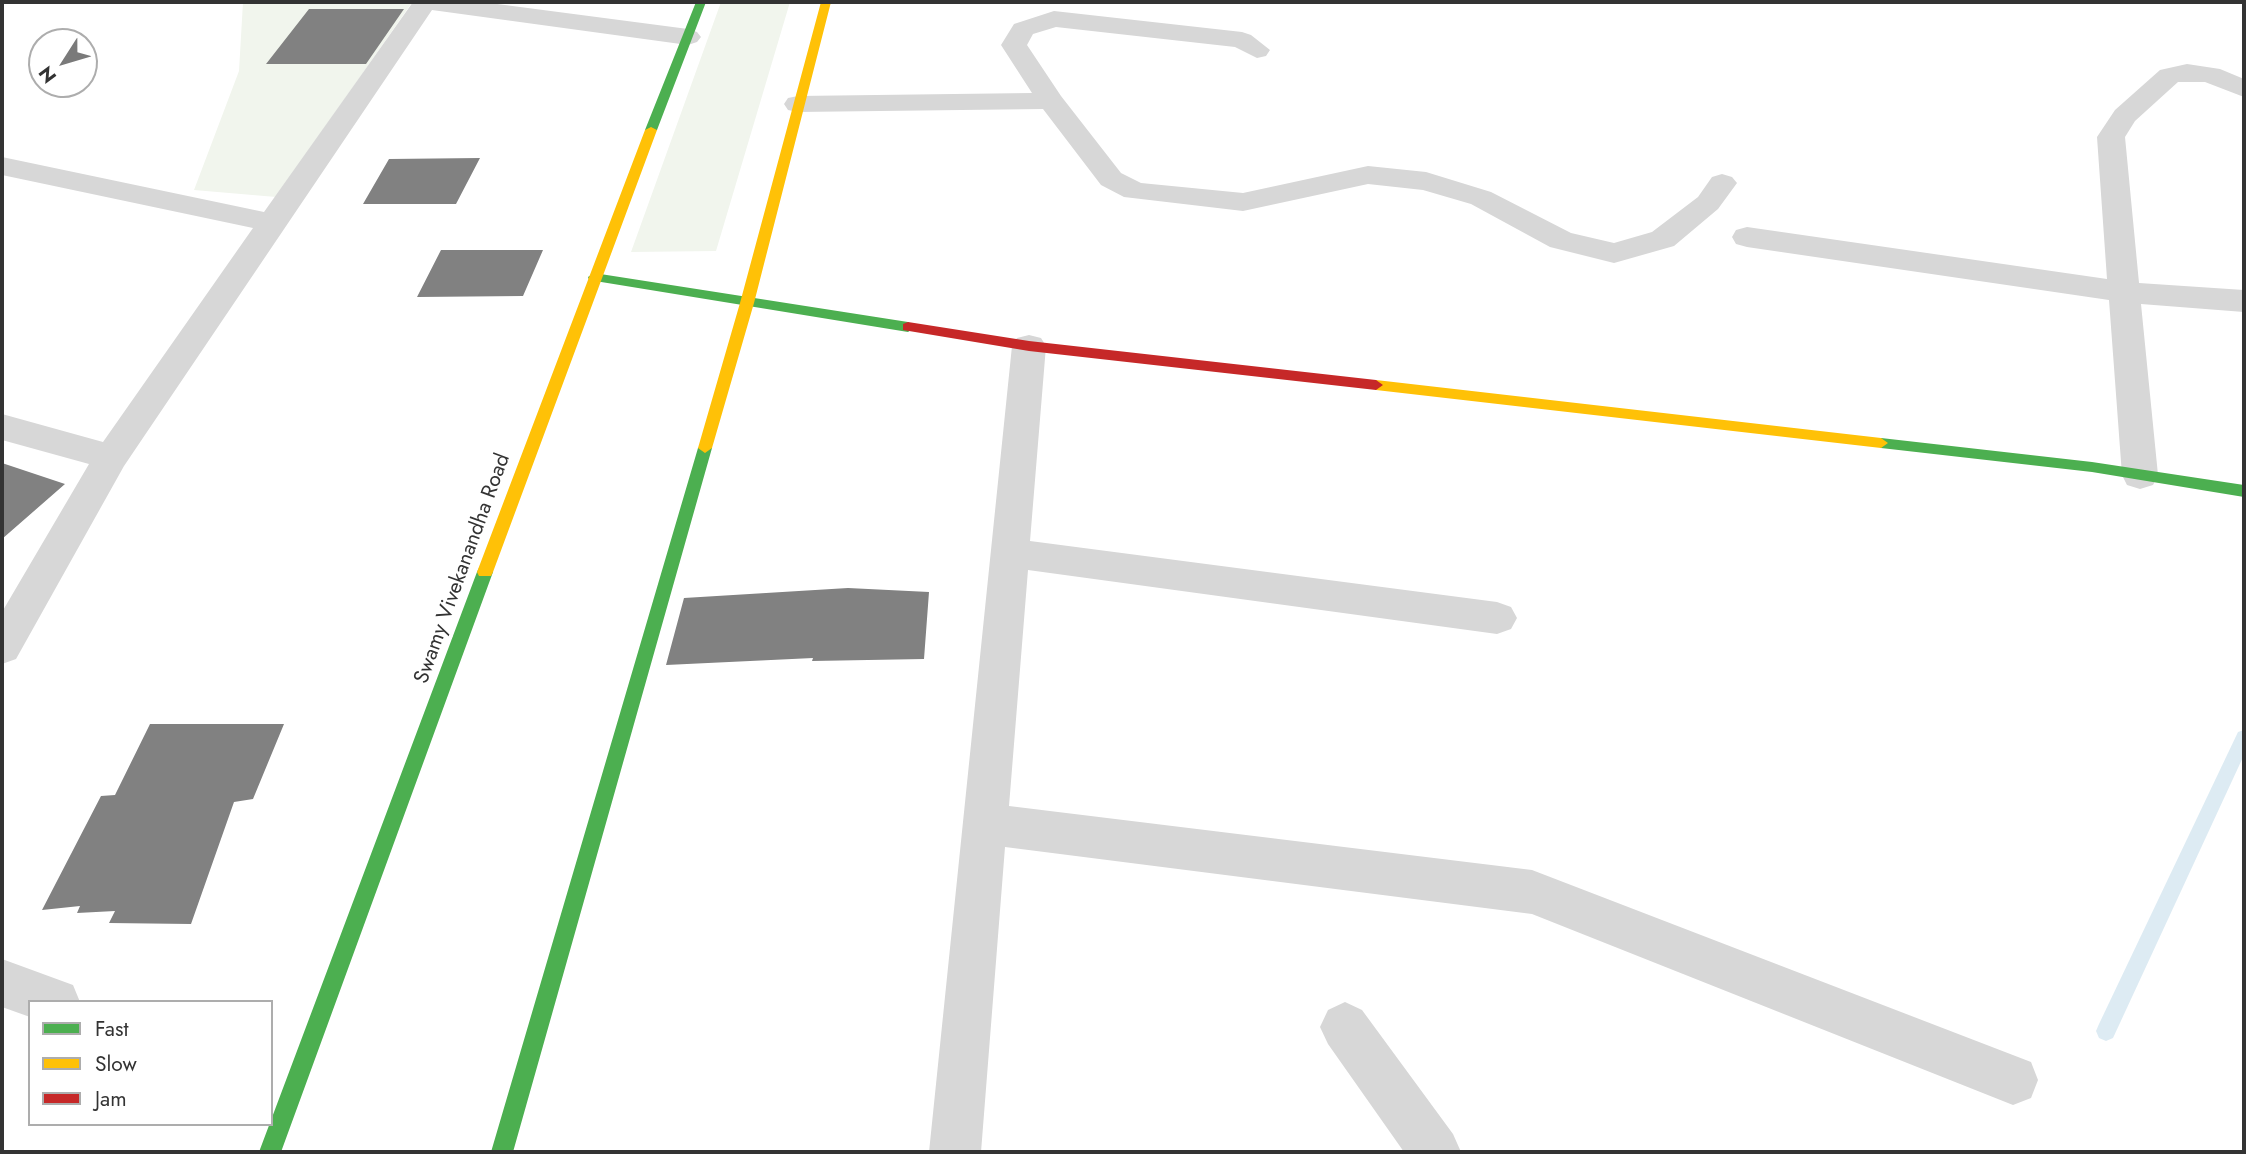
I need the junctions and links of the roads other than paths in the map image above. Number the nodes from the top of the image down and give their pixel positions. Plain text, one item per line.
1 (426, 2) edge
2 (701, 2) edge
3 (826, 2) edge
4 (688, 37) junction
5 (1257, 50) dead end
6 (2244, 89) edge
7 (1052, 101) junction
8 (798, 104) junction
9 (2, 166) edge
10 (1722, 183) dead end
11 (272, 223) junction
12 (1747, 237) dead end
13 (594, 277) junction
14 (2123, 292) junction
15 (2244, 301) edge
16 (747, 303) junction
17 (1029, 346) junction
18 (2, 427) edge
19 (111, 457) junction
20 (2140, 475) junction
21 (2244, 492) edge
22 (1011, 553) junction
23 (1497, 618) dead end
24 (2, 646) edge
25 (985, 824) junction
26 (2, 983) edge
27 (50, 1000) edge
28 (1345, 1027) dead end
29 (2013, 1080) dead end
30 (283, 1081) edge
31 (270, 1152) edge
32 (502, 1152) edge
33 (955, 1152) edge
34 (1435, 1152) edge

1 - 4 street
1 - 11 street
2 - 4 main road, Swamy Vivekanandha Road
3 - 8 main road
4 - 13 main road, Swamy Vivekanandha Road
5 - 7 street
6 - 14 street
7 - 8 street
7 - 10 street
8 - 16 main road
9 - 11 street
11 - 19 street
12 - 14 street
13 - 16 main road
13 - 30 main road, Swamy Vivekanandha Road
14 - 15 street
14 - 20 street
16 - 17 main road
16 - 32 main road
17 - 20 main road
17 - 22 street
18 - 19 street
19 - 24 street
20 - 21 main road
22 - 23 street
22 - 25 street
25 - 29 street
25 - 33 street
26 - 27 street
28 - 34 street
30 - 31 main road, Swamy Vivekanandha Road

